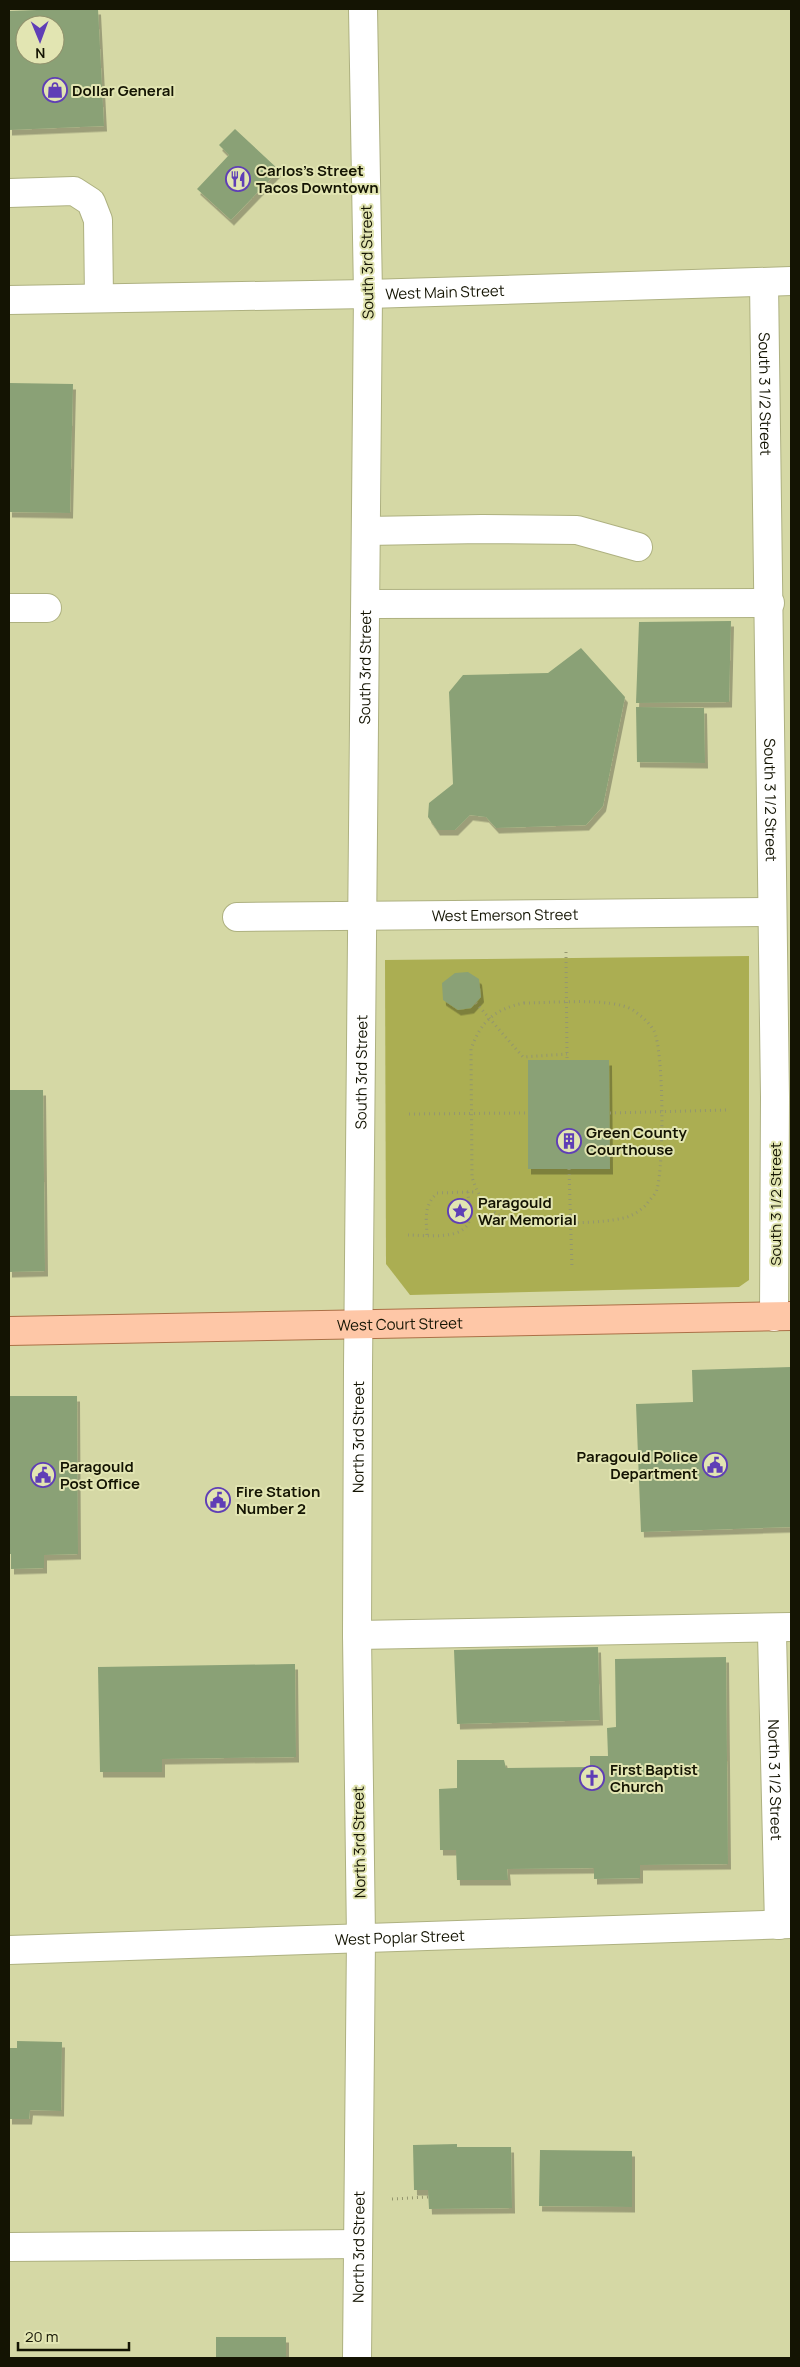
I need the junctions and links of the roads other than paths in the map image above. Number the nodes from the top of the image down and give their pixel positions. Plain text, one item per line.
1 (364, 9) edge
2 (9, 193) edge
3 (791, 281) edge
4 (764, 282) junction
5 (368, 294) junction
6 (99, 298) junction
7 (9, 300) edge
8 (366, 531) junction
9 (638, 547) dead end
10 (770, 603) junction
11 (366, 604) junction
12 (9, 608) edge
13 (47, 608) dead end
14 (771, 912) junction
15 (362, 916) junction
16 (237, 917) dead end
17 (783, 1316) edge
18 (358, 1326) junction
19 (9, 1331) edge
20 (782, 1631) edge
21 (357, 1635) junction
22 (785, 1925) edge
23 (361, 1938) junction
24 (9, 1950) edge
25 (358, 2244) junction
26 (9, 2247) edge
27 (357, 2358) edge

1 - 5 street, South 3rd Street
2 - 6 street
3 - 4 street, West Main Street
4 - 5 street, West Main Street
4 - 10 street, South 3 1/2 Street
5 - 6 street, West Main Street
5 - 8 street, South 3rd Street
6 - 7 street, West Main Street
8 - 9 street
8 - 11 street, South 3rd Street
10 - 11 street
10 - 14 street, South 3 1/2 Street
11 - 15 street, South 3rd Street
12 - 13 street
14 - 15 street, West Emerson Street
14 - 17 street, South 3 1/2 Street
15 - 16 street, West Emerson Street
15 - 18 street, South 3rd Street
17 - 18 main road, West Court Street
18 - 19 main road, West Court Street
18 - 21 street, North 3rd Street
20 - 21 street
20 - 22 street, North 3 1/2 Street
21 - 23 street, North 3rd Street
22 - 23 street, West Poplar Street
23 - 24 street, West Poplar Street
23 - 25 street, North 3rd Street
25 - 26 street
25 - 27 street, North 3rd Street

